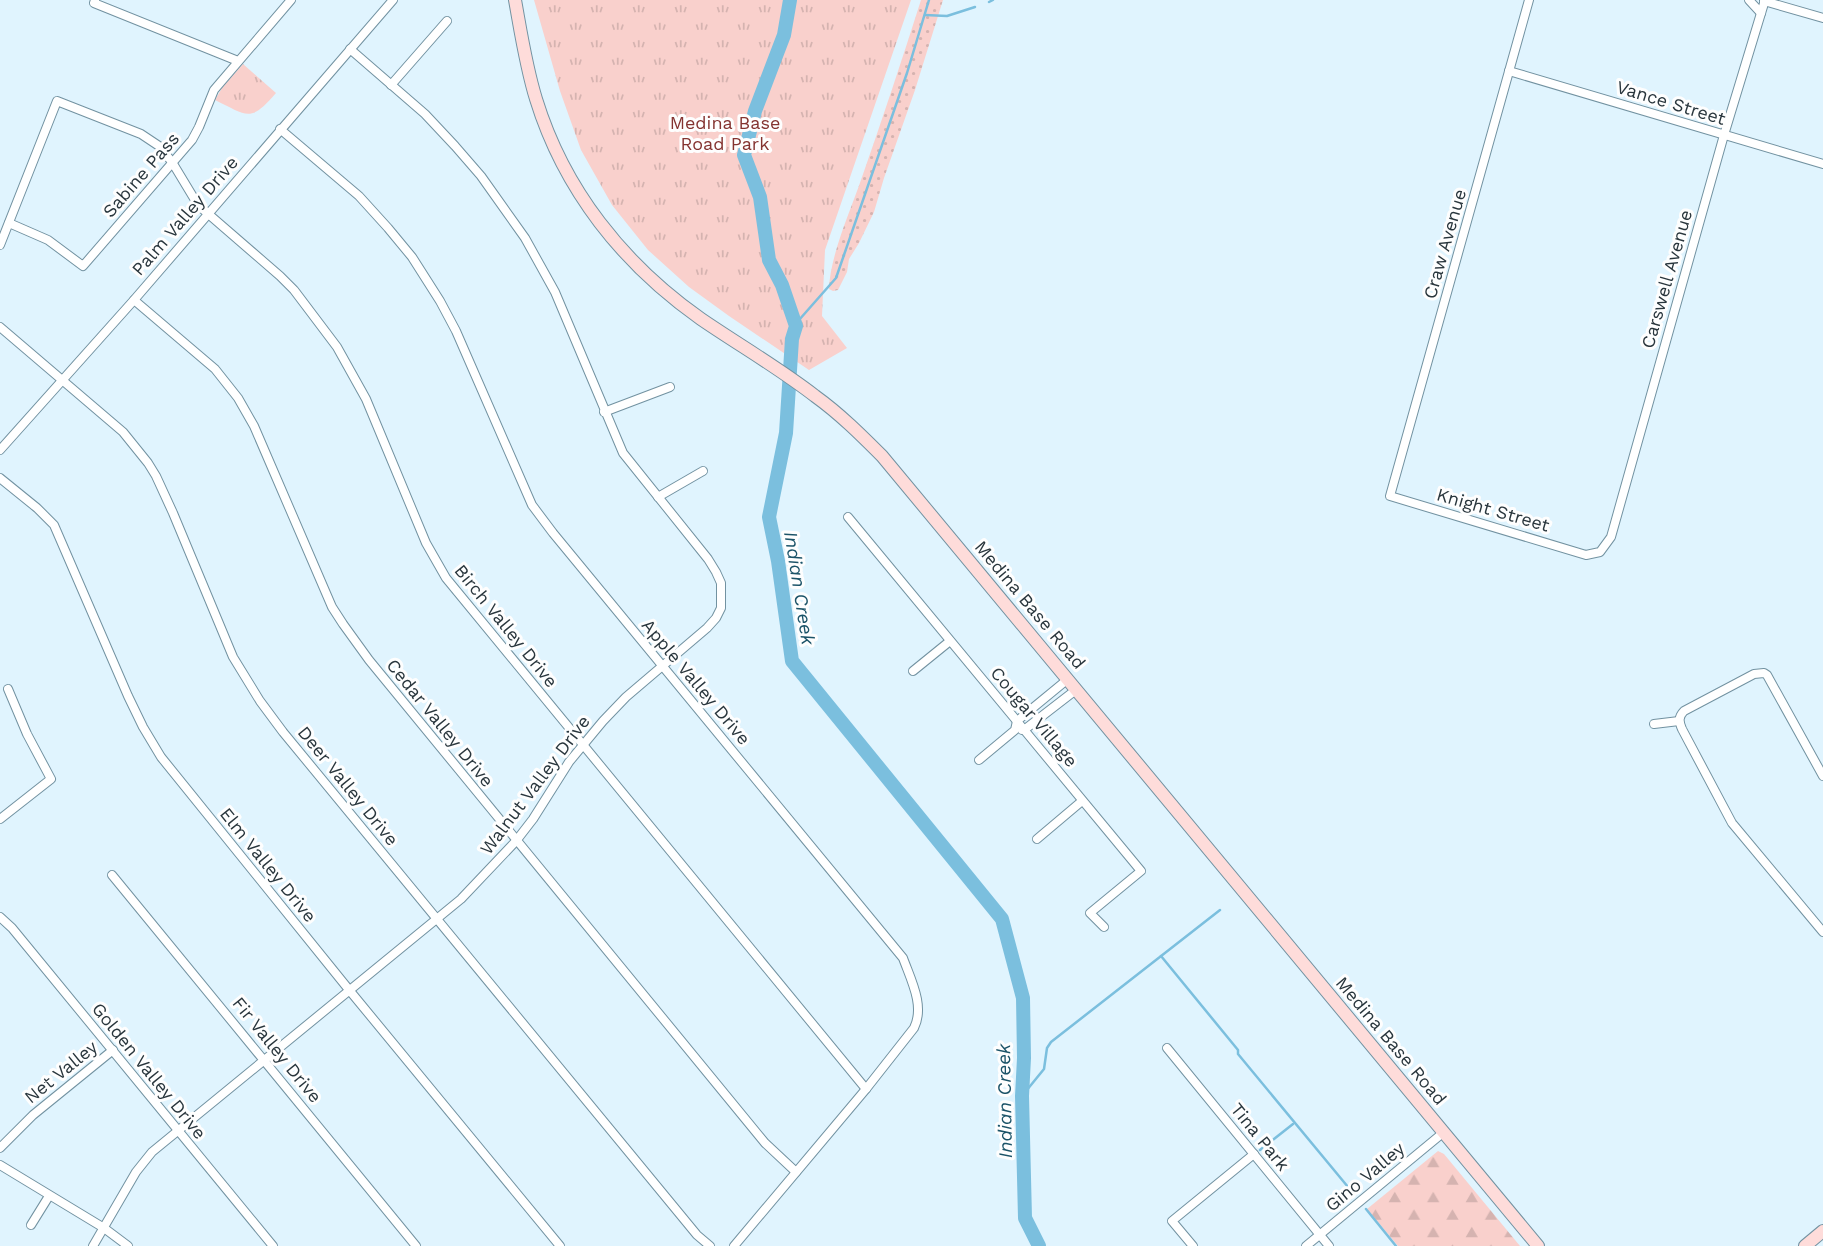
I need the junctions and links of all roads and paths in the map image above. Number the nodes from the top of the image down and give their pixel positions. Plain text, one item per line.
1 (291, 0) edge
2 (393, 0) edge
3 (515, 0) edge
4 (1530, 0) edge
5 (1749, 0) edge
6 (1765, 1) edge
7 (95, 2) edge
8 (1761, 13) junction
9 (1823, 18) edge
10 (447, 21) dead end
11 (350, 49) junction
12 (238, 61) junction
13 (1509, 71) junction
14 (391, 85) junction
15 (280, 129) junction
16 (1724, 135) junction
17 (172, 162) junction
18 (1823, 164) edge
19 (207, 214) junction
20 (9, 223) junction
21 (0, 245) edge
22 (134, 300) junction
23 (0, 327) edge
24 (62, 380) junction
25 (670, 387) dead end
26 (604, 412) junction
27 (0, 450) edge
28 (703, 471) dead end
29 (0, 478) edge
30 (1390, 496) joint
31 (658, 497) junction
32 (848, 517) dead end
33 (1586, 555) joint
34 (950, 641) junction
35 (662, 666) junction
36 (913, 671) dead end
37 (1072, 684) junction
38 (8, 689) dead end
39 (1679, 721) junction
40 (1654, 724) dead end
41 (1019, 727) junction
42 (583, 745) junction
43 (979, 760) dead end
44 (1823, 776) edge
45 (1082, 801) junction
46 (0, 819) edge
47 (1037, 839) dead end
48 (516, 841) junction
49 (112, 875) dead end
50 (0, 918) edge
51 (436, 919) junction
52 (1104, 927) dead end
53 (1823, 932) edge
54 (350, 991) junction
55 (1167, 1048) dead end
56 (113, 1050) junction
57 (265, 1060) junction
58 (866, 1089) junction
59 (178, 1131) junction
60 (1444, 1132) junction
61 (0, 1148) edge
62 (1254, 1154) junction
63 (0, 1166) edge
64 (796, 1172) junction
65 (49, 1196) junction
66 (30, 1225) dead end
67 (104, 1228) junction
68 (1823, 1231) edge
69 (1320, 1234) junction
70 (93, 1246) edge
71 (128, 1246) edge
72 (273, 1246) edge
73 (416, 1246) edge
74 (560, 1246) edge
75 (710, 1246) edge
76 (734, 1246) edge
77 (1193, 1246) edge
78 (1306, 1246) edge
79 (1329, 1246) edge
80 (1538, 1246) edge
81 (1805, 1246) edge

1 - 12 street, Sabine Pass
2 - 11 street, Palm Valley Drive
3 - 37 street, Medina Base Road
4 - 13 street, Craw Avenue
5 - 8 street
6 - 8 street, Carswell Avenue
6 - 9 street
7 - 12 street
8 - 16 street, Carswell Avenue
10 - 14 street
11 - 14 street, Walnut Valley Drive
11 - 15 street, Palm Valley Drive
12 - 17 street, Sabine Pass
13 - 16 street, Vance Street
13 - 30 street, Craw Avenue
14 - 26 street, Walnut Valley Drive
15 - 19 street, Palm Valley Drive
15 - 35 street, Apple Valley Drive
16 - 18 street, Vance Street
16 - 33 street, Carswell Avenue
17 - 19 street, Birch Valley Drive
17 - 20 street, Sabine Pass
17 - 20 street, Birch Valley Drive
19 - 22 street, Palm Valley Drive
19 - 42 street, Birch Valley Drive
20 - 21 street
22 - 24 street, Palm Valley Drive
22 - 48 street, Cedar Valley Drive
23 - 24 street, Deer Valley Drive
24 - 27 street, Palm Valley Drive
24 - 51 street, Deer Valley Drive
25 - 26 street
26 - 31 street, Walnut Valley Drive
28 - 31 street
29 - 54 street, Elm Valley Drive
30 - 33 street, Knight Street
31 - 35 street, Walnut Valley Drive
32 - 34 street, Cougar Village
34 - 36 street
34 - 41 street, Cougar Village
35 - 42 street, Walnut Valley Drive
35 - 58 street, Apple Valley Drive
37 - 41 street
37 - 60 street, Medina Base Road
38 - 46 street
39 - 40 street
39 - 44 street
39 - 53 street
41 - 43 street
41 - 45 street, Cougar Village
42 - 48 street, Walnut Valley Drive
42 - 58 street, Birch Valley Drive
45 - 47 street
45 - 52 street, Cougar Village
48 - 51 street, Walnut Valley Drive
48 - 64 street, Cedar Valley Drive
49 - 57 street, Fir Valley Drive
50 - 56 street, Golden Valley Drive
51 - 54 street, Walnut Valley Drive
51 - 75 street, Deer Valley Drive
54 - 57 street, Walnut Valley Drive
54 - 74 street, Elm Valley Drive
55 - 62 street, Tina Park
56 - 59 street, Golden Valley Drive
56 - 61 street, Net Valley
57 - 59 street, Walnut Valley Drive
57 - 73 street, Fir Valley Drive
58 - 64 street, Apple Valley Drive
59 - 67 street, Walnut Valley Drive
59 - 72 street, Golden Valley Drive
60 - 69 street, Gino Valley
60 - 80 street, Medina Base Road
62 - 69 street, Tina Park
62 - 77 street
63 - 65 street
64 - 76 street, Apple Valley Drive
65 - 66 street
65 - 67 street
67 - 70 street, Walnut Valley Drive
67 - 71 street
68 - 81 street
69 - 78 street, Gino Valley
69 - 79 street, Tina Park

